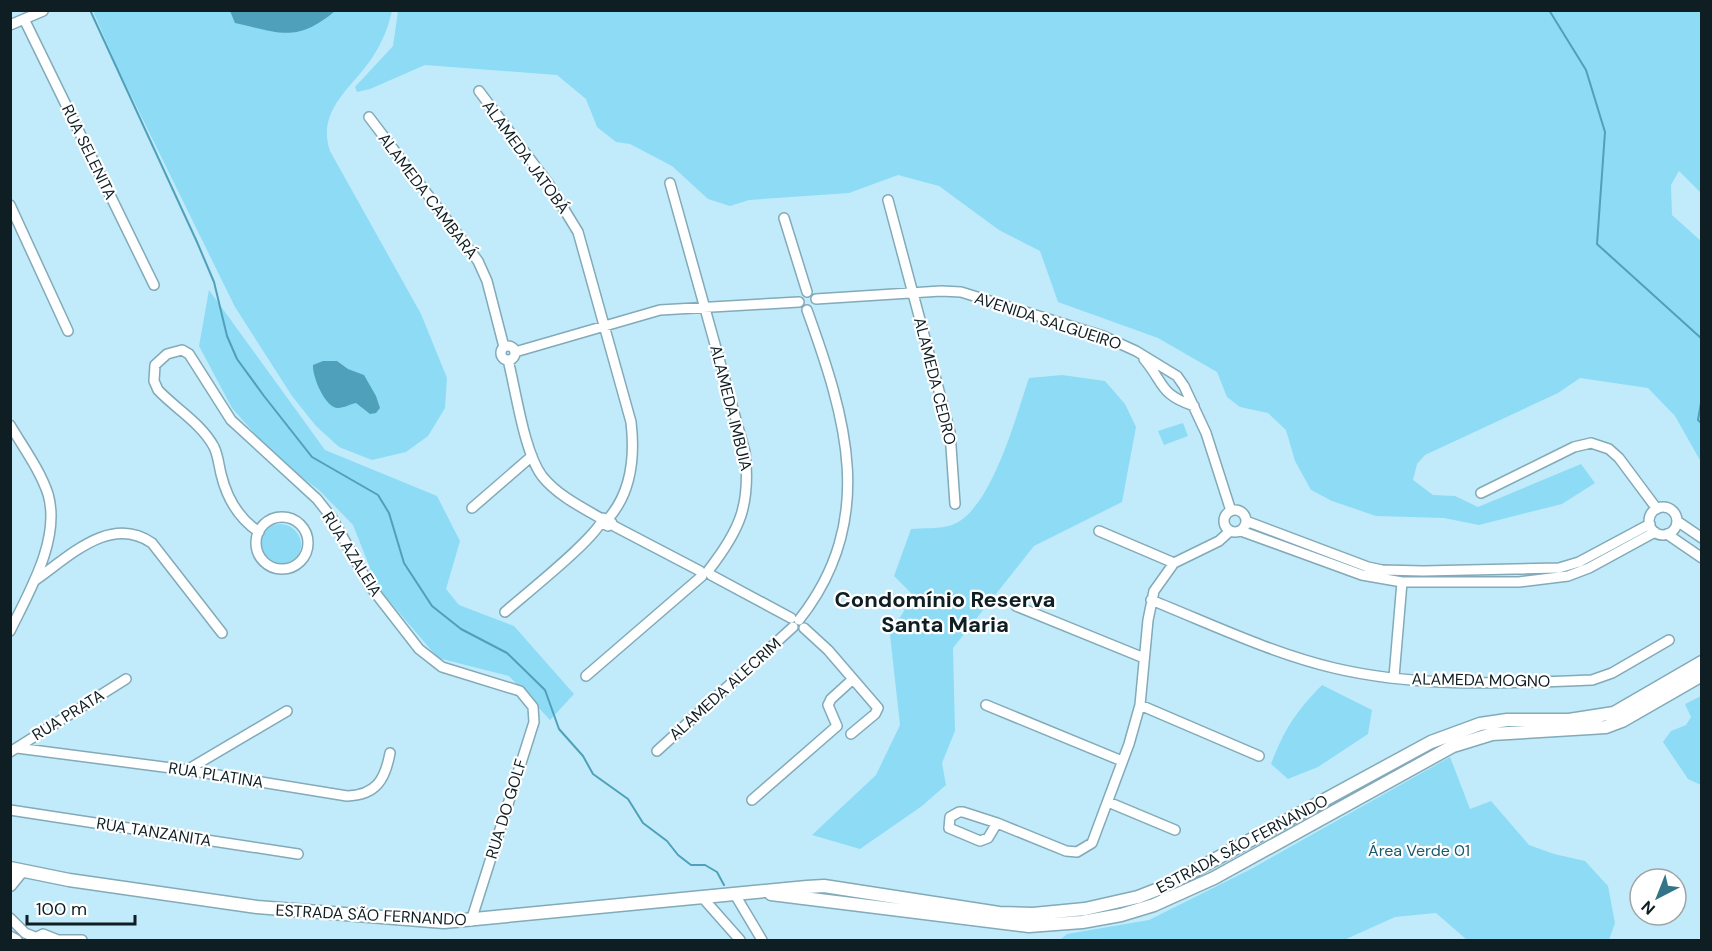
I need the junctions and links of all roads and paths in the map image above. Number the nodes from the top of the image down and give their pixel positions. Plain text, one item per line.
1 (43, 11) edge
2 (24, 19) junction
3 (10, 26) edge
4 (479, 91) dead end
5 (369, 117) dead end
6 (670, 183) dead end
7 (888, 200) dead end
8 (10, 205) edge
9 (784, 218) dead end
10 (154, 285) dead end
11 (807, 292) junction
12 (913, 294) junction
13 (816, 300) junction
14 (799, 302) junction
15 (704, 307) junction
16 (807, 310) junction
17 (603, 326) junction
18 (68, 331) dead end
19 (504, 347) junction
20 (1136, 351) junction
21 (515, 352) junction
22 (508, 360) junction
23 (1166, 369) junction
24 (1158, 379) junction
25 (1186, 392) junction
26 (1177, 400) junction
27 (1194, 406) junction
28 (10, 425) edge
29 (532, 456) junction
30 (1481, 493) dead end
31 (955, 504) dead end
32 (472, 508) dead end
33 (1657, 509) junction
34 (1231, 511) junction
35 (1246, 521) junction
36 (1677, 521) junction
37 (606, 522) junction
38 (1652, 528) junction
39 (1099, 531) dead end
40 (1230, 531) junction
41 (1241, 531) junction
42 (259, 532) junction
43 (1667, 534) junction
44 (1701, 538) edge
45 (1701, 557) edge
46 (1174, 563) junction
47 (1382, 570) junction
48 (1423, 571) junction
49 (705, 573) junction
50 (34, 581) junction
51 (1402, 582) junction
52 (1151, 600) junction
53 (1016, 606) dead end
54 (505, 612) dead end
55 (797, 623) junction
56 (10, 631) edge
57 (222, 633) dead end
58 (1669, 640) dead end
59 (1144, 658) junction
60 (1701, 662) edge
61 (1701, 675) edge
62 (586, 676) dead end
63 (1394, 677) junction
64 (126, 679) dead end
65 (853, 679) junction
66 (527, 698) joint
67 (986, 705) dead end
68 (1140, 705) junction
69 (287, 711) dead end
70 (851, 734) dead end
71 (14, 750) edge
72 (657, 752) dead end
73 (390, 753) dead end
74 (1259, 756) dead end
75 (1122, 761) junction
76 (187, 770) junction
77 (752, 800) dead end
78 (1108, 801) junction
79 (10, 810) edge
80 (997, 824) junction
81 (1175, 830) dead end
82 (298, 854) dead end
83 (16, 872) edge
84 (10, 885) edge
85 (755, 891) junction
86 (734, 893) junction
87 (702, 897) junction
88 (10, 918) edge
89 (471, 921) junction
90 (10, 936) edge
91 (33, 939) edge
92 (17, 940) edge
93 (58, 940) edge
94 (82, 940) edge
95 (740, 940) edge
96 (760, 940) edge

1 - 2 street
2 - 3 street
2 - 10 street, RUA SELENITA
4 - 17 street, ALAMEDA JATOBÁ
5 - 19 street, ALAMEDA CAMBARÁ
6 - 15 street, ALAMEDA IMBUIA
7 - 12 street, ALAMEDA CEDRO
8 - 18 street
9 - 11 street
11 - 13 street
11 - 14 street
12 - 13 street, AVENIDA SALGUEIRO
12 - 20 street, AVENIDA SALGUEIRO
12 - 31 street, ALAMEDA CEDRO
13 - 16 street
14 - 15 street
14 - 16 street
15 - 17 street
15 - 49 street, ALAMEDA IMBUIA
16 - 55 street, ALAMEDA ALECRIM
17 - 21 street
17 - 37 street, ALAMEDA JATOBÁ
19 - 21 street
19 - 22 street
20 - 23 street, AVENIDA SALGUEIRO
20 - 24 street, AVENIDA SALGUEIRO
21 - 22 street
22 - 29 street
23 - 24 street
23 - 25 street, AVENIDA SALGUEIRO
24 - 26 street, AVENIDA SALGUEIRO
25 - 26 street
25 - 27 street, AVENIDA SALGUEIRO
26 - 27 street, AVENIDA SALGUEIRO
27 - 34 street
28 - 50 street
29 - 32 street
29 - 37 street
30 - 33 street
33 - 36 street
33 - 38 street
34 - 35 street
34 - 40 street
35 - 41 street
35 - 47 street
36 - 43 street
36 - 44 street
37 - 49 street
37 - 54 street, ALAMEDA JATOBÁ
38 - 43 street
38 - 48 street
38 - 51 street
39 - 46 street
40 - 41 street
40 - 46 street
41 - 51 street
42 - 42 street
42 - 66 street, RUA AZALEIA
43 - 45 street
46 - 52 street
47 - 48 street
47 - 51 street
48 - 51 street
49 - 55 street
49 - 62 street, ALAMEDA IMBUIA
50 - 56 street
50 - 57 street
51 - 63 street
52 - 59 street
52 - 63 street, ALAMEDA MOGNO
53 - 59 street
55 - 65 street
55 - 72 street, ALAMEDA ALECRIM
58 - 63 street, ALAMEDA MOGNO
59 - 68 street
60 - 85 main road, ESTRADA SÃO FERNANDO
61 - 85 main road, ESTRADA SÃO FERNANDO
64 - 71 street, RUA PRATA
65 - 70 street
65 - 77 street
66 - 89 street, RUA DO GOLF
67 - 75 street
68 - 74 street
68 - 75 street
69 - 76 street
71 - 76 street, RUA PLATINA
73 - 76 street, RUA PLATINA
75 - 78 street
78 - 80 street
78 - 81 street
79 - 82 street, RUA TANZANITA
80 - 80 street
83 - 84 main road
83 - 89 main road, ESTRADA SÃO FERNANDO
85 - 86 main road, ESTRADA SÃO FERNANDO
86 - 87 main road, ESTRADA SÃO FERNANDO
86 - 96 street
87 - 89 main road, ESTRADA SÃO FERNANDO
87 - 95 street
88 - 91 street
90 - 92 street
91 - 93 street
93 - 94 street

